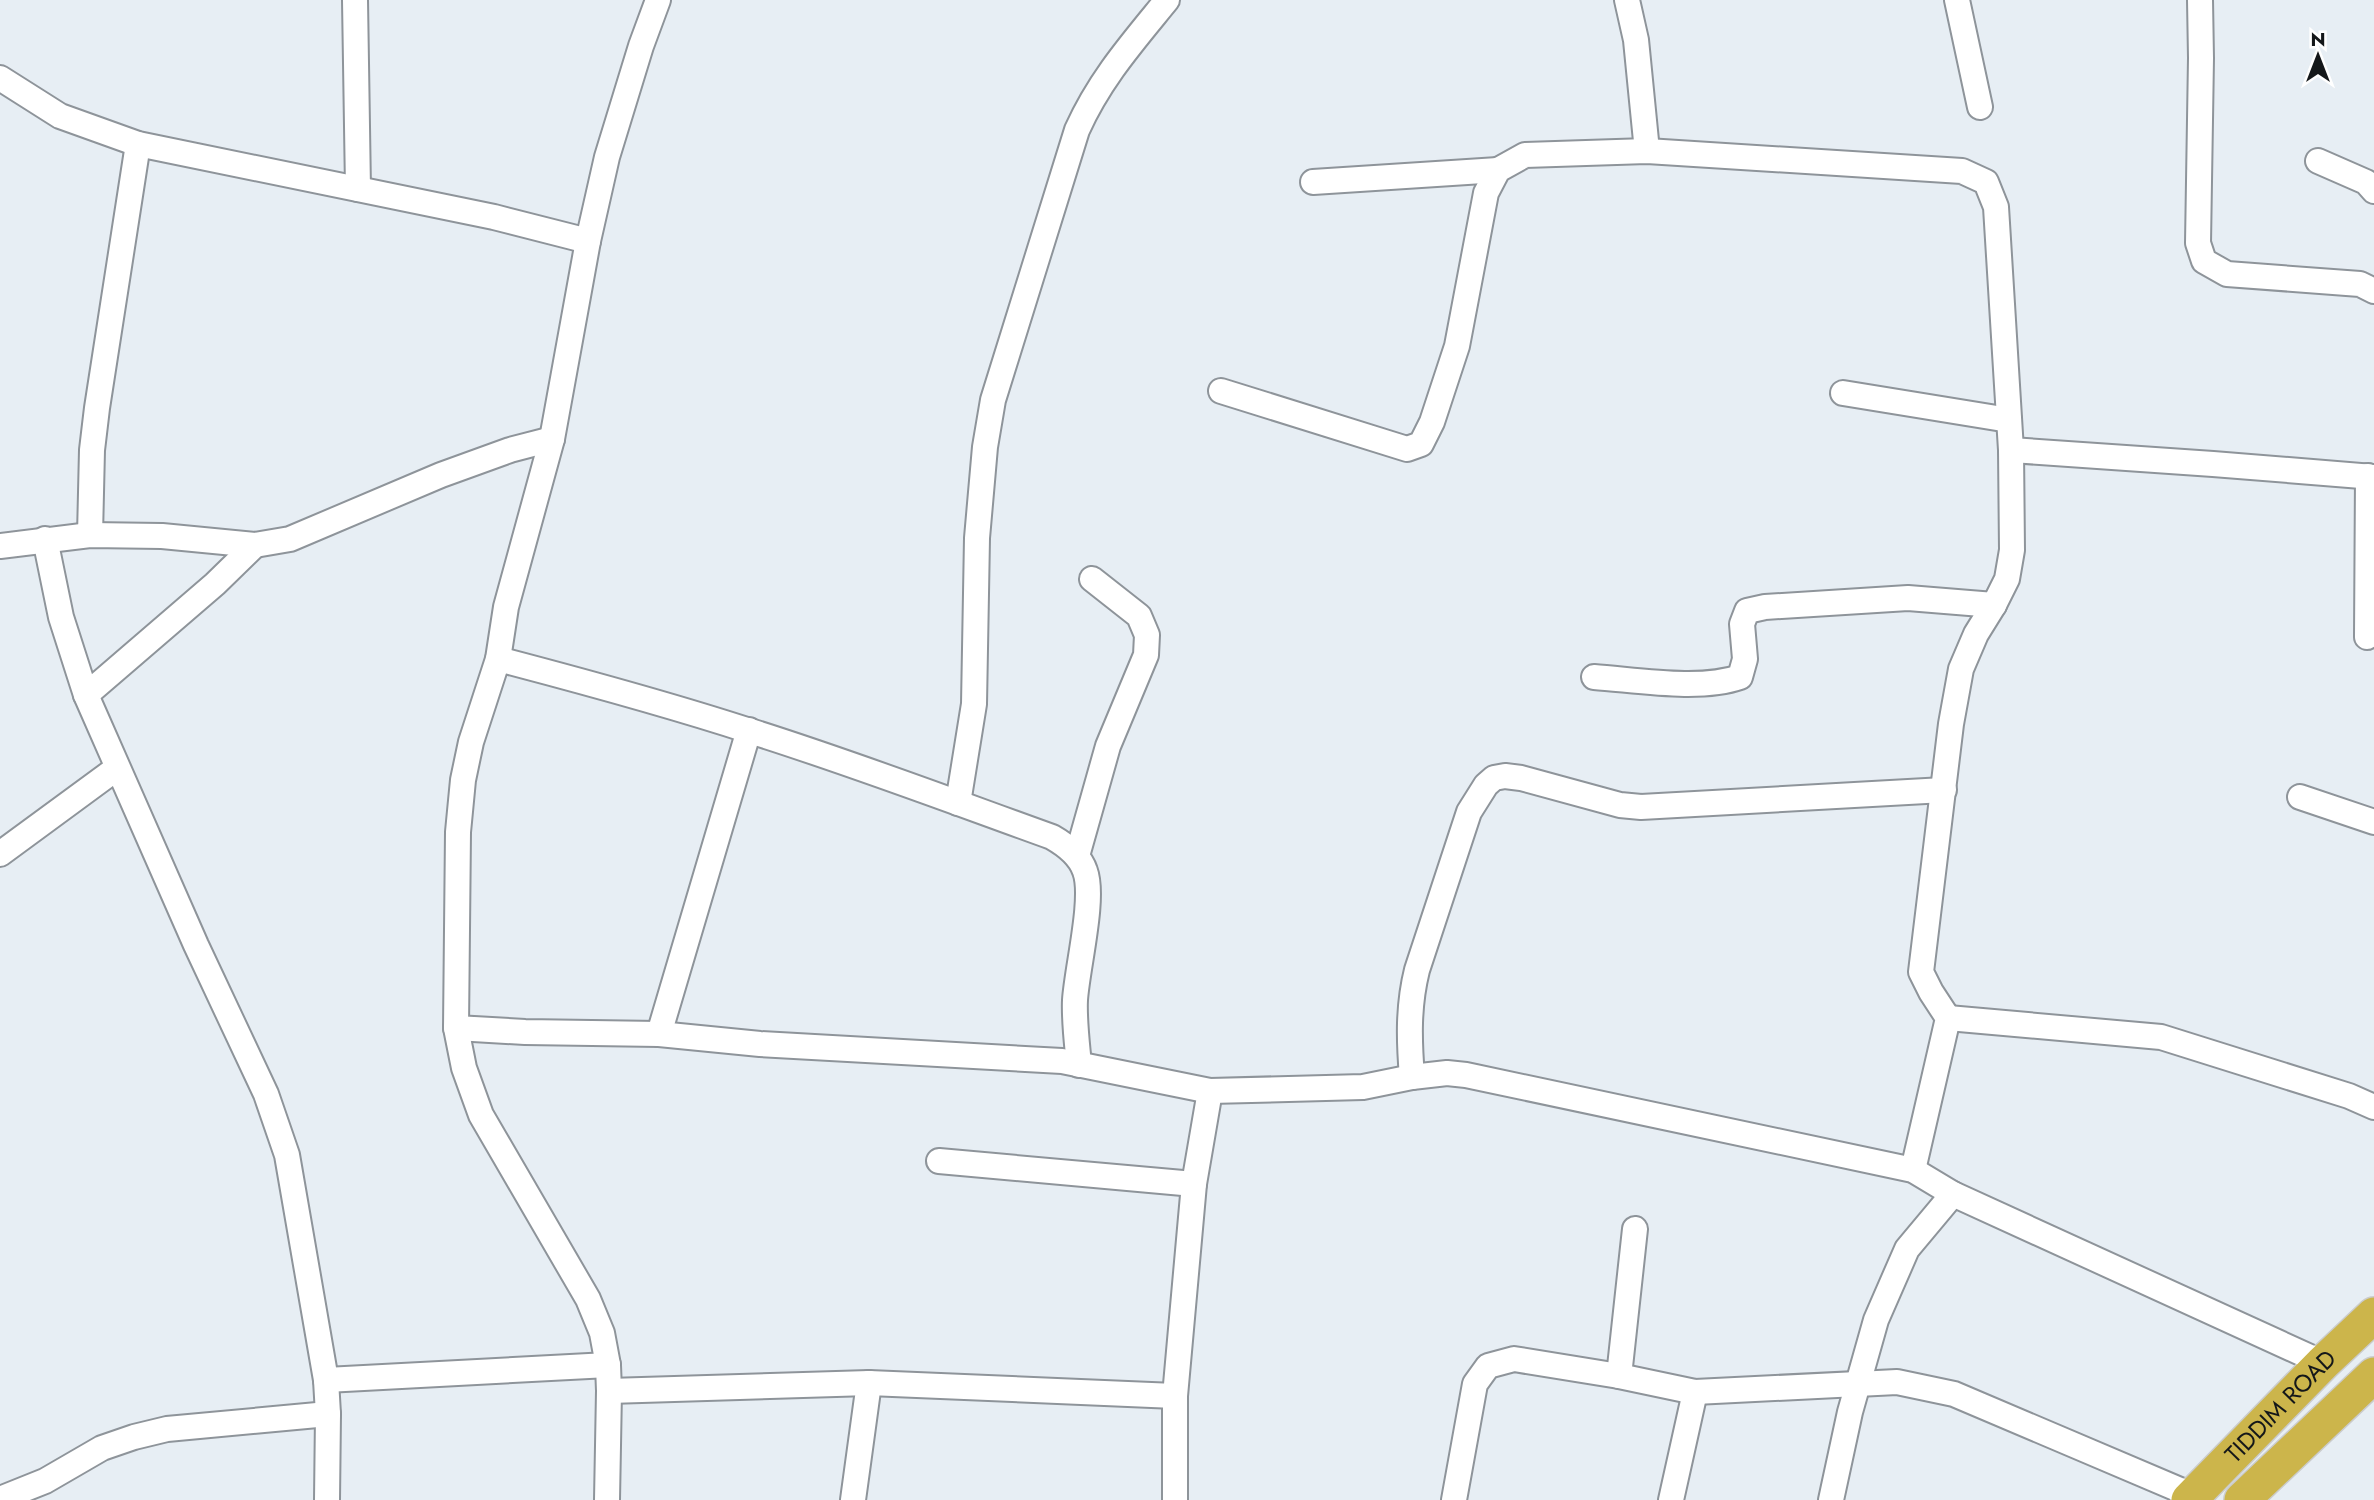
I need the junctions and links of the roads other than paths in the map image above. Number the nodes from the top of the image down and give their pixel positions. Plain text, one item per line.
1 (355, 0) edge
2 (659, 0) edge
3 (1167, 0) edge
4 (1628, 0) edge
5 (1957, 0) edge
6 (2200, 0) edge
7 (0, 78) edge
8 (1980, 107) dead end
9 (138, 144) junction
10 (1647, 151) junction
11 (2318, 161) dead end
12 (1498, 170) junction
13 (1313, 182) dead end
14 (358, 189) junction
15 (2374, 191) edge
16 (588, 241) junction
17 (2374, 291) edge
18 (1221, 391) dead end
19 (1843, 393) dead end
20 (2009, 420) junction
21 (552, 439) junction
22 (2011, 450) junction
23 (2371, 477) edge
24 (90, 535) junction
25 (45, 539) junction
26 (255, 545) junction
27 (0, 546) edge
28 (1092, 579) dead end
29 (1994, 605) junction
30 (2367, 637) dead end
31 (498, 659) junction
32 (1594, 677) dead end
33 (86, 695) junction
34 (749, 730) junction
35 (117, 768) junction
36 (1944, 790) junction
37 (2300, 797) dead end
38 (958, 803) junction
39 (2374, 822) edge
40 (0, 854) edge
41 (1077, 856) junction
42 (1948, 1018) junction
43 (456, 1028) junction
44 (659, 1034) junction
45 (1079, 1065) junction
46 (1412, 1077) junction
47 (1210, 1091) junction
48 (2374, 1107) edge
49 (939, 1161) dead end
50 (1913, 1170) junction
51 (1194, 1184) junction
52 (1952, 1194) junction
53 (1634, 1229) dead end
54 (2374, 1315) edge
55 (2323, 1363) junction
56 (608, 1365) junction
57 (2374, 1375) edge
58 (1619, 1376) junction
59 (326, 1380) junction
60 (869, 1383) junction
61 (1858, 1384) junction
62 (609, 1391) junction
63 (1695, 1392) junction
64 (1175, 1396) junction
65 (328, 1414) junction
66 (2191, 1498) edge
67 (0, 1499) edge
68 (2248, 1499) edge
69 (327, 1500) edge
70 (607, 1500) edge
71 (853, 1500) edge
72 (1175, 1500) edge
73 (1454, 1500) edge
74 (1671, 1500) edge
75 (1831, 1500) edge

1 - 14 street
2 - 16 street
3 - 38 street
4 - 10 street
5 - 8 street
6 - 17 street
7 - 9 street
9 - 14 street
9 - 24 street
10 - 12 street
10 - 20 street
11 - 15 street
12 - 13 street
12 - 18 street
14 - 16 street
16 - 21 street
19 - 20 street
20 - 22 street
21 - 26 street
21 - 31 street
22 - 23 street
22 - 29 street
23 - 30 street
24 - 25 street
24 - 26 street
25 - 27 street
25 - 33 street
26 - 33 street
28 - 41 street
29 - 32 street
29 - 36 street
31 - 34 street
31 - 43 street
33 - 35 street
34 - 38 street
34 - 44 street
35 - 40 street
35 - 59 street
36 - 42 street
36 - 46 street
37 - 39 street
38 - 41 street
41 - 45 street
42 - 48 street
42 - 50 street
43 - 44 street
43 - 56 street
44 - 45 street
45 - 47 street
46 - 47 street
46 - 50 street
47 - 51 street
49 - 51 street
50 - 52 street
51 - 64 street
52 - 55 street
52 - 61 street
53 - 58 street
54 - 55 highway, TIDDIM ROAD
55 - 66 highway, TIDDIM ROAD
56 - 59 street
56 - 62 street
57 - 68 highway, TIDDIM ROAD
58 - 63 street
58 - 73 street
59 - 65 street
60 - 62 street
60 - 64 street
60 - 71 street
61 - 63 street
61 - 66 street
61 - 75 street
62 - 70 street
63 - 74 street
64 - 72 street
65 - 67 street
65 - 69 street

